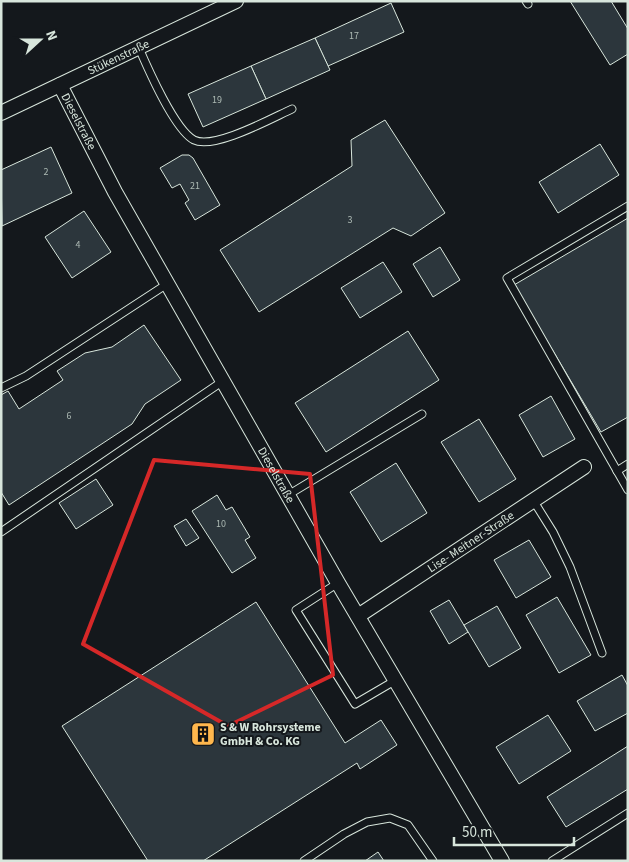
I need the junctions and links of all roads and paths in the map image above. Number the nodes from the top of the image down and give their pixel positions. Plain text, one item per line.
1 (236, 1) edge
2 (139, 48) junction
3 (60, 85) junction
4 (292, 109) dead end
5 (1, 113) edge
6 (628, 206) edge
7 (167, 284) junction
8 (223, 382) junction
9 (1, 388) edge
10 (422, 414) dead end
11 (628, 464) edge
12 (584, 467) dead end
13 (617, 471) junction
14 (628, 490) edge
15 (288, 495) junction
16 (533, 500) junction
17 (1, 532) edge
18 (338, 583) junction
19 (358, 616) junction
20 (602, 653) dead end
21 (396, 680) junction
22 (628, 813) edge
23 (304, 861) edge
24 (433, 861) edge
25 (502, 861) edge
26 (552, 861) edge

1 - 2 street, Stükenstraße
2 - 3 street, Stükenstraße
2 - 4 lane
3 - 5 street, Stükenstraße
3 - 7 street, Dieselstraße
6 - 13 lane
7 - 8 street, Dieselstraße
7 - 9 lane
8 - 15 street, Dieselstraße
8 - 17 lane
10 - 15 lane
11 - 13 lane
12 - 16 street, Lise- Meitner-Straße
13 - 14 lane
15 - 18 street, Dieselstraße
16 - 19 street, Lise- Meitner-Straße
16 - 20 lane
18 - 19 street, Dieselstraße
18 - 21 lane
19 - 21 street, Dieselstraße
21 - 25 street, Dieselstraße
22 - 26 lane
23 - 24 lane

